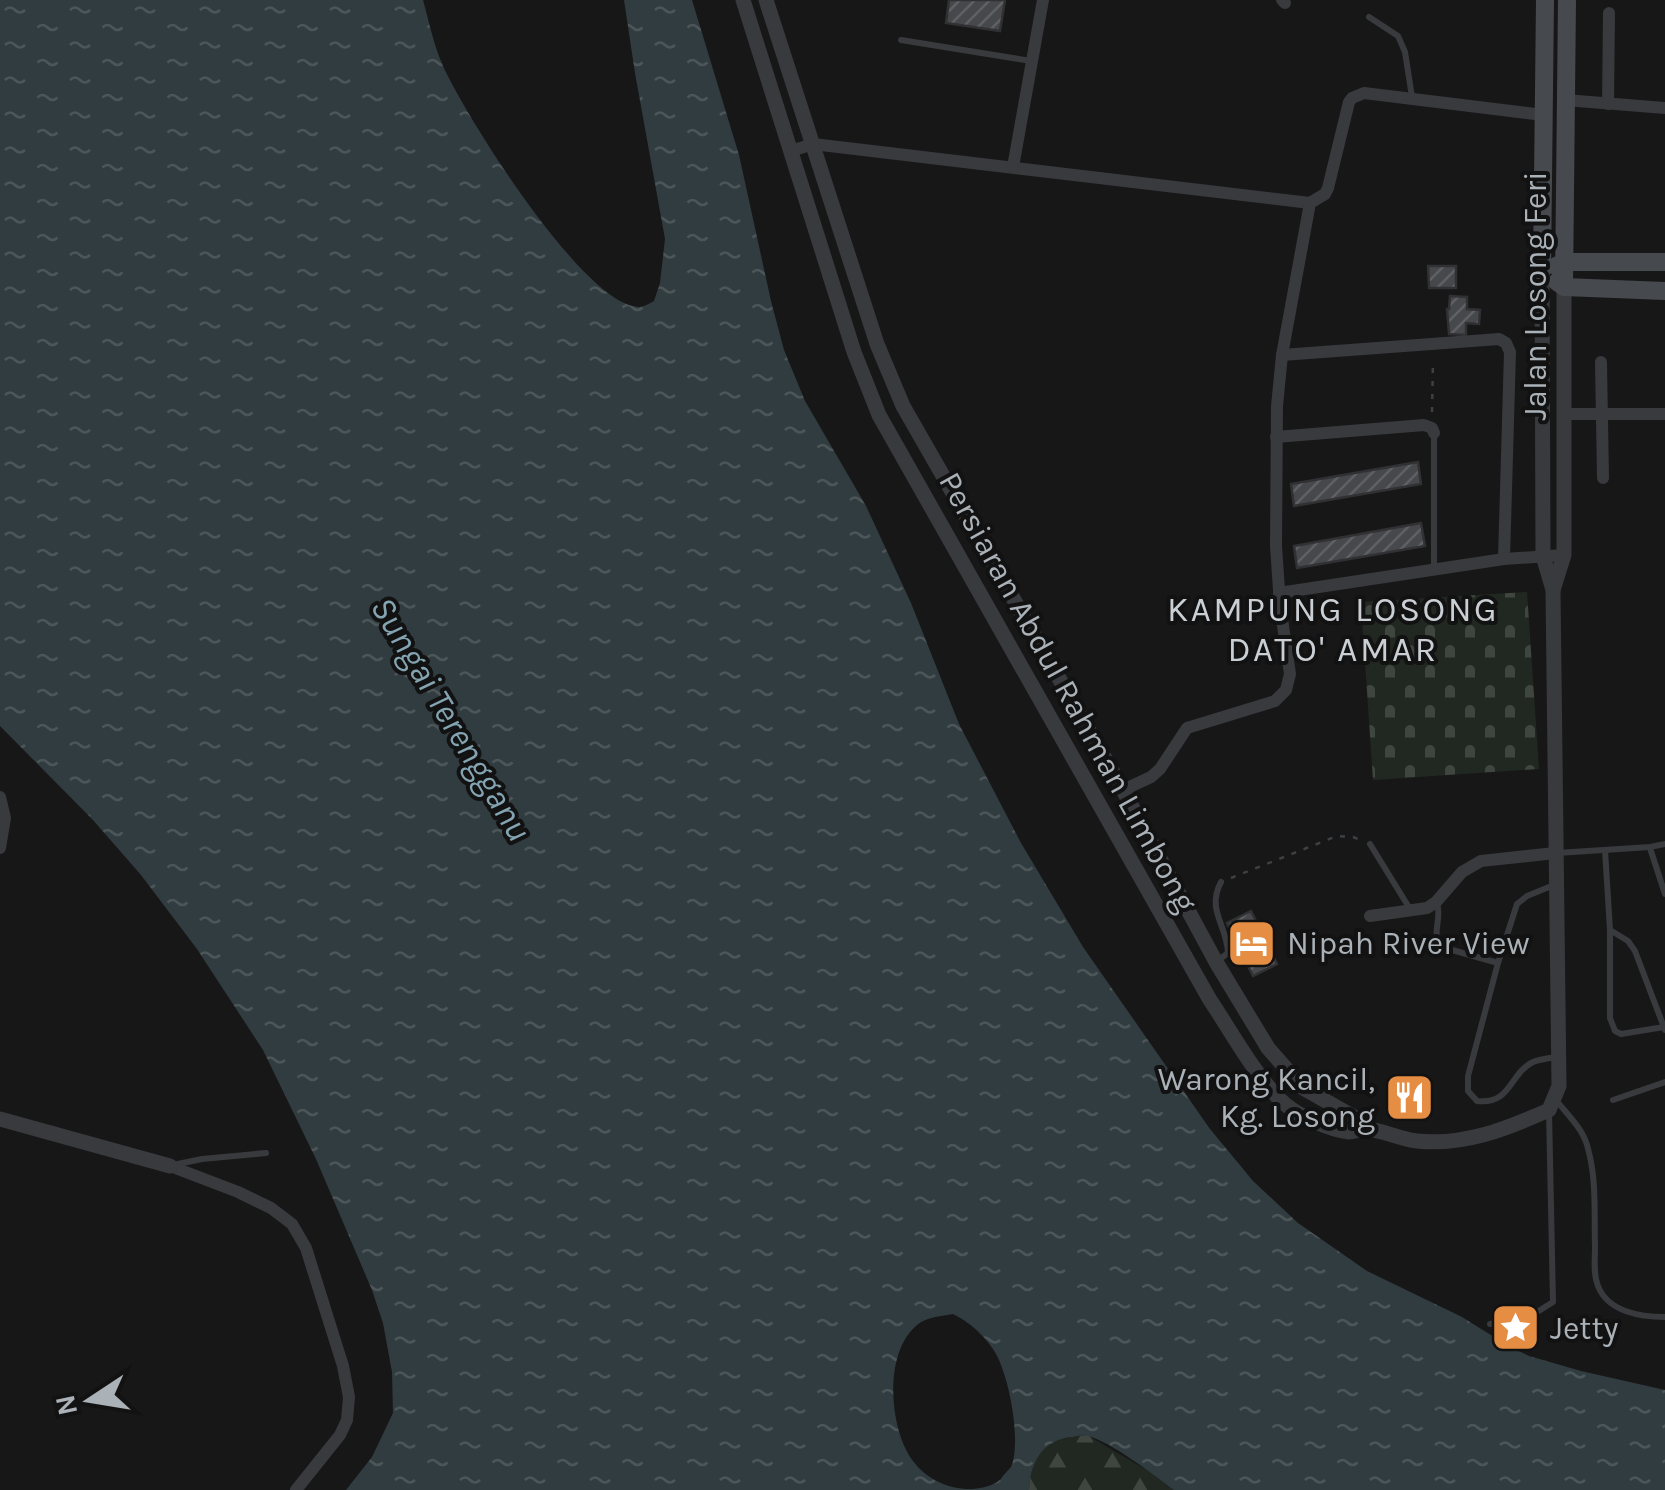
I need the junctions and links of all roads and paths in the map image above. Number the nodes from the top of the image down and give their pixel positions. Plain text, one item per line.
1 (743, 0) edge
2 (766, 0) edge
3 (1043, 0) edge
4 (1545, 0) edge
5 (1567, 0) edge
6 (1609, 12) dead end
7 (1369, 17) dead end
8 (901, 40) dead end
9 (1032, 61) junction
10 (1412, 98) junction
11 (1565, 100) junction
12 (1608, 104) junction
13 (1665, 108) edge
14 (1543, 115) junction
15 (812, 144) junction
16 (790, 151) junction
17 (1013, 167) junction
18 (1310, 202) junction
19 (1565, 262) junction
20 (1665, 262) edge
21 (1542, 271) junction
22 (1564, 287) junction
23 (1665, 291) edge
24 (1433, 344) junction
25 (1282, 355) junction
26 (1602, 362) dead end
27 (1564, 414) junction
28 (1602, 414) junction
29 (1665, 414) edge
30 (1433, 431) junction
31 (1276, 436) junction
32 (1603, 478) dead end
33 (1564, 555) junction
34 (1543, 556) junction
35 (1504, 560) junction
36 (1434, 570) junction
37 (1553, 590) junction
38 (1280, 593) junction
39 (1123, 790) junction
40 (0, 798) edge
41 (1370, 844) joint
42 (1665, 844) edge
43 (0, 848) edge
44 (1650, 848) junction
45 (1605, 850) junction
46 (1555, 854) junction
47 (1221, 882) joint
48 (1555, 885) junction
49 (1665, 891) edge
50 (1436, 902) junction
51 (1411, 910) junction
52 (1370, 916) dead end
53 (1610, 930) junction
54 (1216, 962) junction
55 (1498, 963) junction
56 (1664, 1029) edge
57 (1558, 1057) junction
58 (1665, 1082) edge
59 (1614, 1100) dead end
60 (1552, 1105) junction
61 (0, 1120) edge
62 (1366, 1129) junction
63 (266, 1153) dead end
64 (170, 1166) junction
65 (1665, 1317) edge
66 (1490, 1324) dead end
67 (296, 1490) edge

1 - 16 street, Persiaran Abdul Rahman Limbong
2 - 15 street, Persiaran Abdul Rahman Limbong
3 - 9 street
4 - 14 main road, Jalan Losong Feri
5 - 11 main road, Jalan Losong Feri
6 - 12 street
7 - 10 lane
8 - 9 lane
9 - 17 street
10 - 14 street
10 - 18 street
11 - 12 street
11 - 19 main road, Jalan Losong Feri
12 - 13 street
14 - 21 main road, Jalan Losong Feri
15 - 16 street
15 - 17 street
15 - 39 street, Persiaran Abdul Rahman Limbong
16 - 62 street, Persiaran Abdul Rahman Limbong
17 - 18 street
18 - 25 street
19 - 20 main road
19 - 21 main road
19 - 22 main road, Jalan Losong Feri
21 - 22 main road
21 - 34 street, Jalan Losong Feri
22 - 23 main road
22 - 27 street, Jalan Losong Feri
24 - 25 street
24 - 30 path
24 - 35 street
25 - 31 street
26 - 28 street
27 - 28 street
27 - 33 street, Jalan Losong Feri
28 - 29 street
28 - 32 street
30 - 31 street
30 - 36 lane
31 - 38 street
33 - 34 street
33 - 37 street, Jalan Losong Feri
34 - 35 street
34 - 37 street, Jalan Losong Feri
35 - 36 street
36 - 38 street
37 - 46 street, Jalan Losong Feri
38 - 39 street
39 - 54 street, Persiaran Abdul Rahman Limbong
40 - 43 street
41 - 47 path
41 - 51 lane
42 - 44 lane
44 - 45 lane
44 - 49 lane
45 - 46 lane
45 - 53 lane
46 - 48 street, Jalan Losong Feri
46 - 50 street
47 - 54 lane
48 - 55 lane
48 - 57 street, Jalan Losong Feri
50 - 51 street
50 - 55 lane
51 - 52 street
53 - 56 lane
53 - 56 lane
54 - 62 street, Persiaran Abdul Rahman Limbong
55 - 57 lane
57 - 60 street, Jalan Losong Feri
58 - 59 lane
60 - 62 street
60 - 65 lane
60 - 66 lane
61 - 64 street
63 - 64 lane
64 - 67 street

